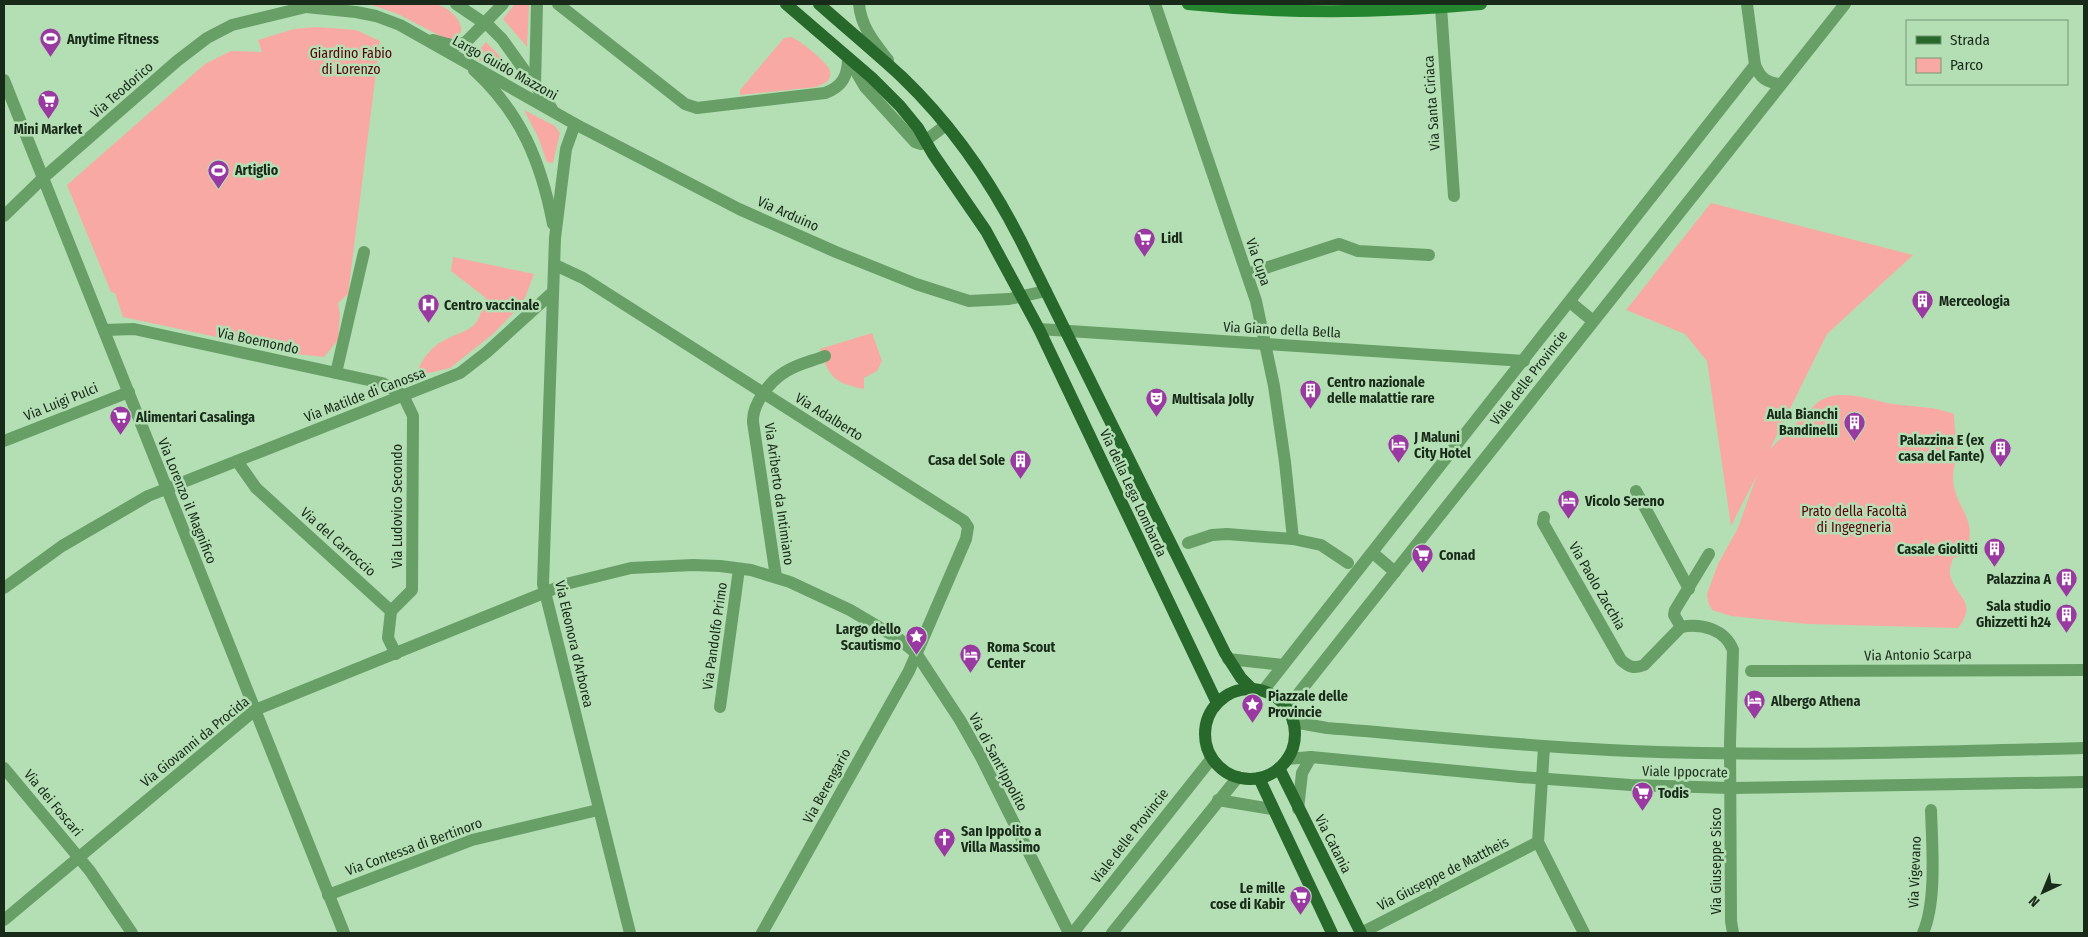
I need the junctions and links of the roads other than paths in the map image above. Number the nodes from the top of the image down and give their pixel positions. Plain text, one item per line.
1 (456, 4) edge
2 (503, 4) edge
3 (537, 4) edge
4 (558, 4) edge
5 (786, 4) edge
6 (819, 4) edge
7 (859, 4) edge
8 (1155, 4) edge
9 (1188, 4) edge
10 (1481, 4) edge
11 (1747, 4) edge
12 (1845, 4) edge
13 (302, 6) edge
14 (1440, 7) junction
15 (485, 23) junction
16 (418, 36) junction
17 (848, 58) junction
18 (468, 65) junction
19 (1755, 65) junction
20 (903, 78) junction
21 (4, 80) edge
22 (1781, 84) junction
23 (535, 85) junction
24 (556, 113) junction
25 (575, 124) junction
26 (946, 126) junction
27 (926, 142) junction
28 (43, 178) junction
29 (1454, 196) dead end
30 (4, 216) edge
31 (555, 238) junction
32 (364, 252) dead end
33 (1429, 255) dead end
34 (555, 265) junction
35 (1247, 274) junction
36 (1046, 291) junction
37 (553, 292) junction
38 (1022, 296) junction
39 (1570, 302) junction
40 (1593, 321) junction
41 (1039, 329) junction
42 (104, 330) junction
43 (1066, 330) junction
44 (1266, 344) junction
45 (825, 356) dead end
46 (1524, 361) junction
47 (336, 373) junction
48 (128, 392) junction
49 (764, 394) junction
50 (403, 395) junction
51 (4, 441) edge
52 (237, 461) junction
53 (166, 488) junction
54 (1636, 491) dead end
55 (1544, 516) dead end
56 (1293, 539) junction
57 (1188, 543) dead end
58 (1373, 553) junction
59 (1709, 554) dead end
60 (1348, 563) dead end
61 (739, 569) junction
62 (1395, 572) junction
63 (776, 577) junction
64 (4, 588) edge
65 (1689, 589) junction
66 (545, 592) junction
67 (391, 611) junction
68 (1681, 627) junction
69 (916, 653) junction
70 (396, 654) junction
71 (1228, 659) junction
72 (1283, 666) junction
73 (2084, 670) edge
74 (1751, 671) dead end
75 (1258, 690) junction
76 (1217, 703) junction
77 (720, 707) dead end
78 (1286, 708) junction
79 (255, 710) junction
80 (1293, 722) junction
81 (1544, 747) junction
82 (2084, 748) edge
83 (1730, 754) junction
84 (1310, 757) junction
85 (1212, 758) junction
86 (1283, 764) junction
87 (4, 768) edge
88 (1238, 777) junction
89 (1259, 778) junction
90 (1542, 779) junction
91 (2084, 782) edge
92 (1730, 788) junction
93 (1218, 800) junction
94 (1272, 809) junction
95 (1298, 809) junction
96 (598, 810) junction
97 (1931, 810) dead end
98 (1538, 842) junction
99 (78, 858) junction
100 (328, 895) junction
101 (4, 920) edge
102 (132, 933) edge
103 (344, 933) edge
104 (630, 933) edge
105 (762, 933) edge
106 (1071, 933) edge
107 (1112, 933) edge
108 (1332, 933) edge
109 (1361, 933) edge
110 (1584, 933) edge
111 (1733, 933) edge
112 (1923, 933) edge

1 - 15 street, Largo Guido Mazzoni
2 - 15 street
3 - 23 street
4 - 17 street
5 - 17 main road, Via della Lega Lombarda
6 - 20 main road, Via della Lega Lombarda
7 - 20 street
8 - 35 street, Via Cupa
9 - 14 main road
10 - 14 main road
11 - 19 street
12 - 22 street, Viale delle Provincie
13 - 16 street, Largo Guido Mazzoni
13 - 28 street, Via Teodorico
14 - 29 street, Via Santa Ciriaca
15 - 16 street, Largo Guido Mazzoni
15 - 23 street, Largo Guido Mazzoni
16 - 18 street, Largo Guido Mazzoni
17 - 27 main road, Via della Lega Lombarda
18 - 24 street, Largo Guido Mazzoni
18 - 31 street
19 - 22 street
19 - 39 street, Viale delle Provincie
20 - 26 main road, Via della Lega Lombarda
21 - 28 street, Via Lorenzo il Magnifico
22 - 40 street, Viale delle Provincie
23 - 24 street, Largo Guido Mazzoni
24 - 25 street, Via Arduino
25 - 31 street
25 - 38 street, Via Arduino
26 - 27 street
26 - 36 main road, Via della Lega Lombarda
27 - 38 main road, Via della Lega Lombarda
28 - 30 street, Via Teodorico
28 - 42 street, Via Lorenzo il Magnifico
31 - 34 street
32 - 47 street
33 - 35 street
34 - 37 street, Via Eleonora d'Arborea
34 - 49 street, Via Adalberto
35 - 44 street, Via Cupa
36 - 38 street
36 - 43 main road, Via della Lega Lombarda
37 - 50 street, Via Matilde di Canossa
37 - 66 street, Via Eleonora d'Arborea
38 - 41 main road, Via della Lega Lombarda
39 - 40 street
39 - 46 street, Viale delle Provincie
40 - 62 street, Viale delle Provincie
41 - 43 street, Via Giano della Bella
41 - 76 main road, Via della Lega Lombarda
42 - 47 street, Via Boemondo
42 - 48 street, Via Lorenzo il Magnifico
43 - 44 street, Via Giano della Bella
43 - 71 main road, Via della Lega Lombarda
44 - 46 street, Via Giano della Bella
44 - 56 street, Via Cupa
45 - 49 street
46 - 58 street, Viale delle Provincie
47 - 50 street, Via Boemondo
48 - 51 street, Via Luigi Pulci
48 - 53 street, Via Lorenzo il Magnifico
49 - 63 street, Via Ariberto da Intimiano
49 - 69 street, Via Adalberto
50 - 52 street, Via Matilde di Canossa
50 - 67 street, Via Ludovico Secondo
52 - 53 street, Via Matilde di Canossa
52 - 67 street, Via del Carroccio
53 - 64 street, Via Matilde di Canossa
53 - 79 street, Via Lorenzo il Magnifico
54 - 65 street
55 - 68 street, Via Paolo Zacchia
56 - 57 street
56 - 60 street
58 - 62 street
58 - 72 street, Viale delle Provincie
59 - 65 street
61 - 63 street
61 - 66 street
61 - 77 street, Via Pandolfo Primo
62 - 78 street, Viale delle Provincie
63 - 69 street
65 - 68 street
66 - 70 street, Via Giovanni da Procida
66 - 96 street, Via Eleonora d'Arborea
67 - 70 street
68 - 83 street, Via Giuseppe Sisco
69 - 105 street, Via Berengario
69 - 106 street, Via di Sant'Ippolito
70 - 79 street, Via Giovanni da Procida
71 - 72 street
71 - 75 main road, Via della Lega Lombarda
72 - 75 street, Viale delle Provincie
73 - 74 street, Via Antonio Scarpa
75 - 76 main road
75 - 78 main road
76 - 85 main road
78 - 80 main road
79 - 99 street, Via Giovanni da Procida
79 - 100 street, Via Lorenzo il Magnifico
80 - 81 street, Viale Ippocrate
80 - 86 main road
81 - 83 street, Viale Ippocrate
81 - 90 street
82 - 83 street, Viale Ippocrate
83 - 92 street, Via Giuseppe Sisco
84 - 86 street, Viale Ippocrate
84 - 90 street, Viale Ippocrate
84 - 95 street
85 - 88 main road
85 - 106 street, Viale delle Provincie
86 - 89 main road
86 - 95 main road, Via Catania
87 - 99 street, Via dei Foscari
88 - 89 main road
88 - 93 street
89 - 94 main road
90 - 92 street, Viale Ippocrate
90 - 98 street
91 - 92 street, Viale Ippocrate
92 - 111 street, Via Giuseppe Sisco
93 - 94 street
93 - 107 street
94 - 108 main road
95 - 109 main road, Via Catania
96 - 100 street, Via Contessa di Bertinoro
96 - 104 street, Via Eleonora d'Arborea
97 - 112 street, Via Vigevano
98 - 109 street, Via Giuseppe de Mattheis
98 - 110 street
99 - 101 street, Via Giovanni da Procida
99 - 102 street, Via dei Foscari
100 - 103 street, Via Lorenzo il Magnifico

